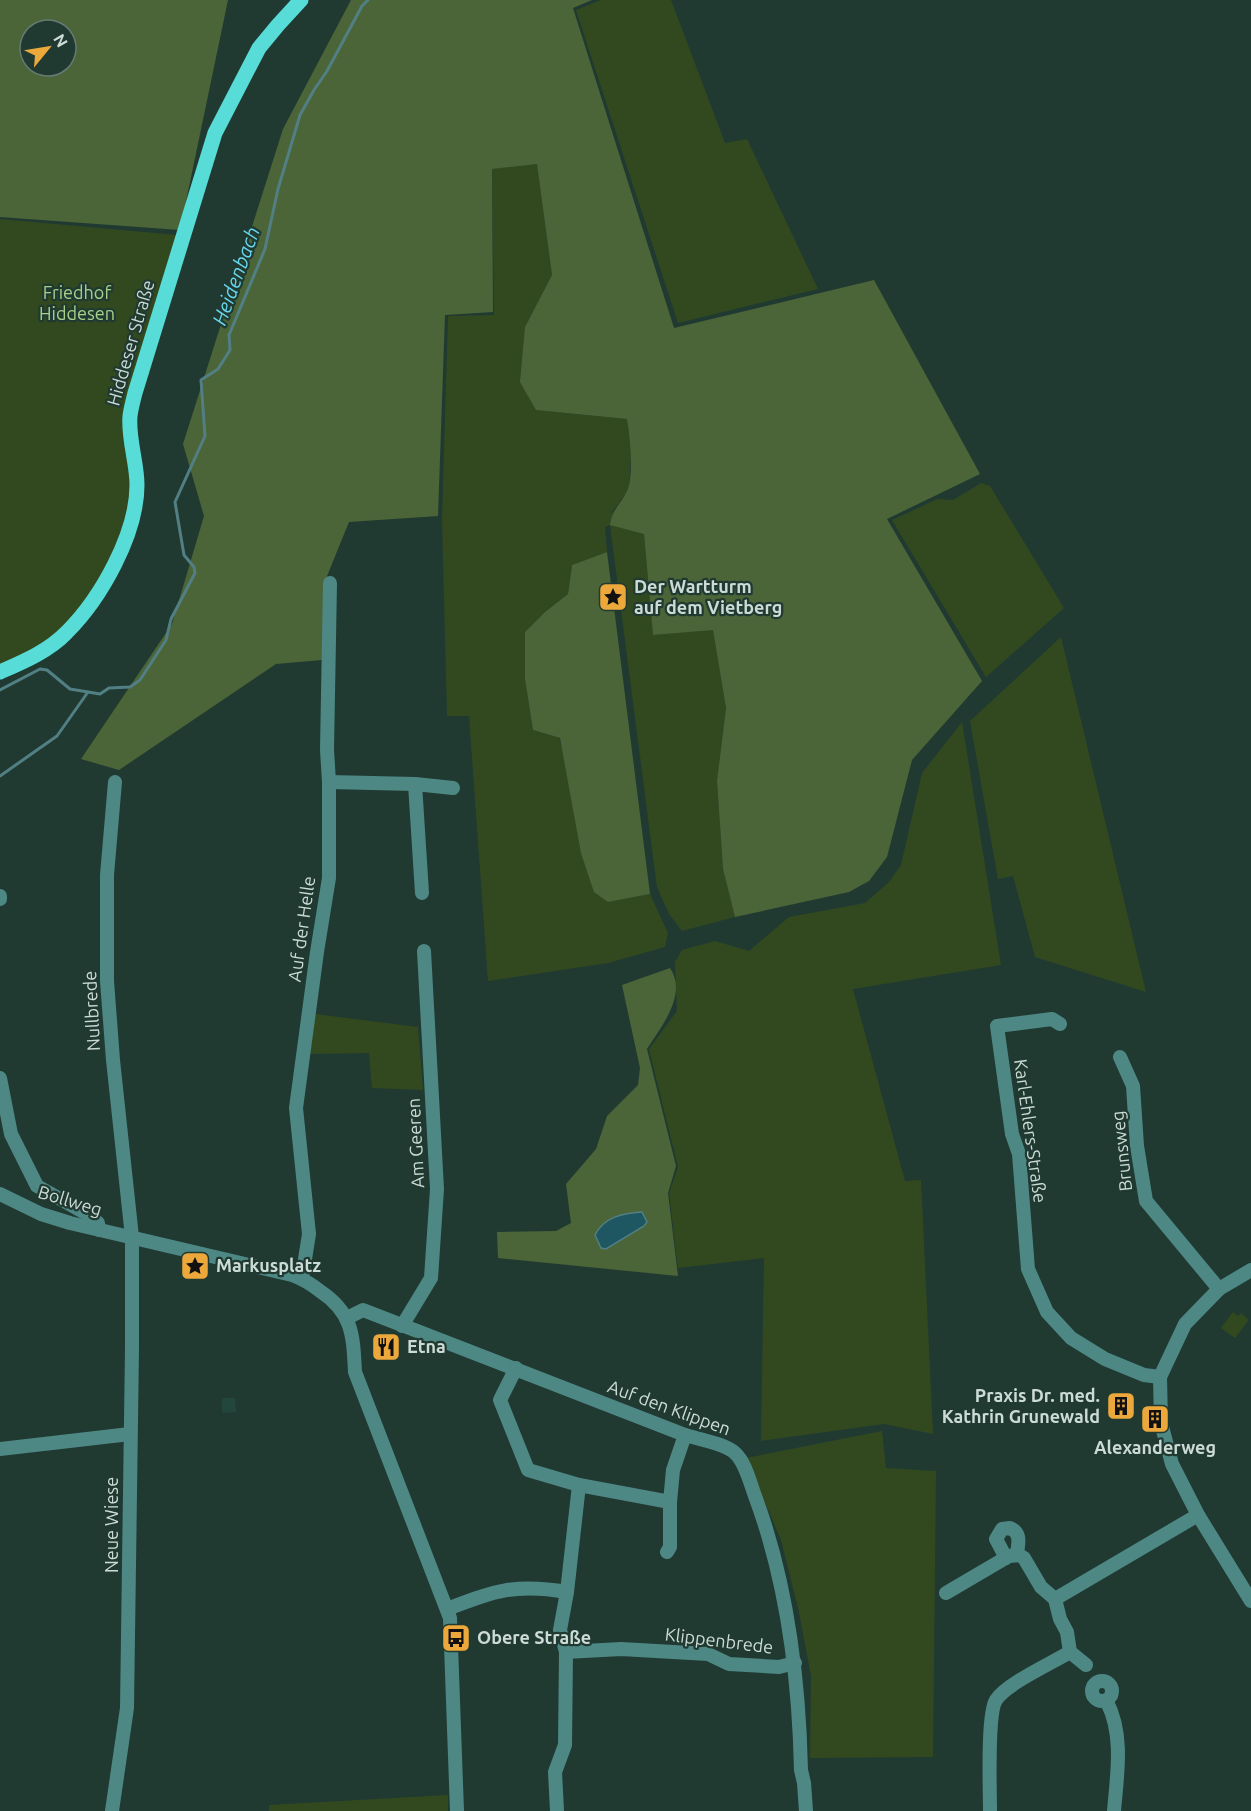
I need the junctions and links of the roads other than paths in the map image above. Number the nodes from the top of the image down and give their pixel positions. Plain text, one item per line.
1 (301, 0) edge
2 (330, 583) dead end
3 (0, 672) edge
4 (115, 782) dead end
5 (329, 782) junction
6 (415, 784) junction
7 (453, 788) dead end
8 (422, 893) dead end
9 (423, 951) dead end
10 (1060, 1024) dead end
11 (1120, 1057) dead end
12 (0, 1078) edge
13 (0, 1194) edge
14 (99, 1230) junction
15 (132, 1237) junction
16 (1251, 1270) edge
17 (302, 1278) junction
18 (1219, 1289) junction
19 (347, 1318) junction
20 (402, 1326) junction
21 (516, 1368) junction
22 (1160, 1377) junction
23 (130, 1434) junction
24 (685, 1435) junction
25 (0, 1449) edge
26 (579, 1485) junction
27 (670, 1502) junction
28 (1198, 1515) junction
29 (667, 1552) dead end
30 (567, 1593) junction
31 (946, 1593) dead end
32 (1055, 1599) junction
33 (1251, 1601) edge
34 (447, 1609) junction
35 (566, 1652) junction
36 (1070, 1652) junction
37 (795, 1664) junction
38 (1086, 1665) dead end
39 (1107, 1702) dead end
40 (112, 1811) edge
41 (457, 1811) edge
42 (557, 1811) edge
43 (806, 1811) edge
44 (990, 1811) edge
45 (1114, 1811) edge

1 - 3 main road, Hiddeser Straße
2 - 5 street, Auf der Helle
4 - 15 street, Nullbrede
5 - 6 street
5 - 17 street, Auf der Helle
6 - 7 street
6 - 8 street
9 - 20 street, Am Geeren
10 - 22 street, Karl-Ehlers-Straße
11 - 18 street, Brunsweg
12 - 14 street
13 - 14 street, Bollweg
14 - 15 street, Bollweg
15 - 17 street
15 - 23 street, Neue Wiese
16 - 18 street
17 - 19 street
18 - 22 street
19 - 20 street, Auf den Klippen
19 - 34 street
20 - 21 street, Auf den Klippen
21 - 24 street, Auf den Klippen
21 - 26 street
22 - 28 street
23 - 25 street
23 - 40 street, Neue Wiese
24 - 27 street
24 - 37 street, Auf den Klippen
26 - 27 street
26 - 30 street
27 - 29 street
28 - 32 street
28 - 33 street
30 - 34 street
30 - 35 street
31 - 32 street
32 - 36 street
34 - 41 street
35 - 37 street, Klippenbrede
35 - 42 street
36 - 38 street
36 - 44 street
37 - 43 street, Auf den Klippen
39 - 45 street

